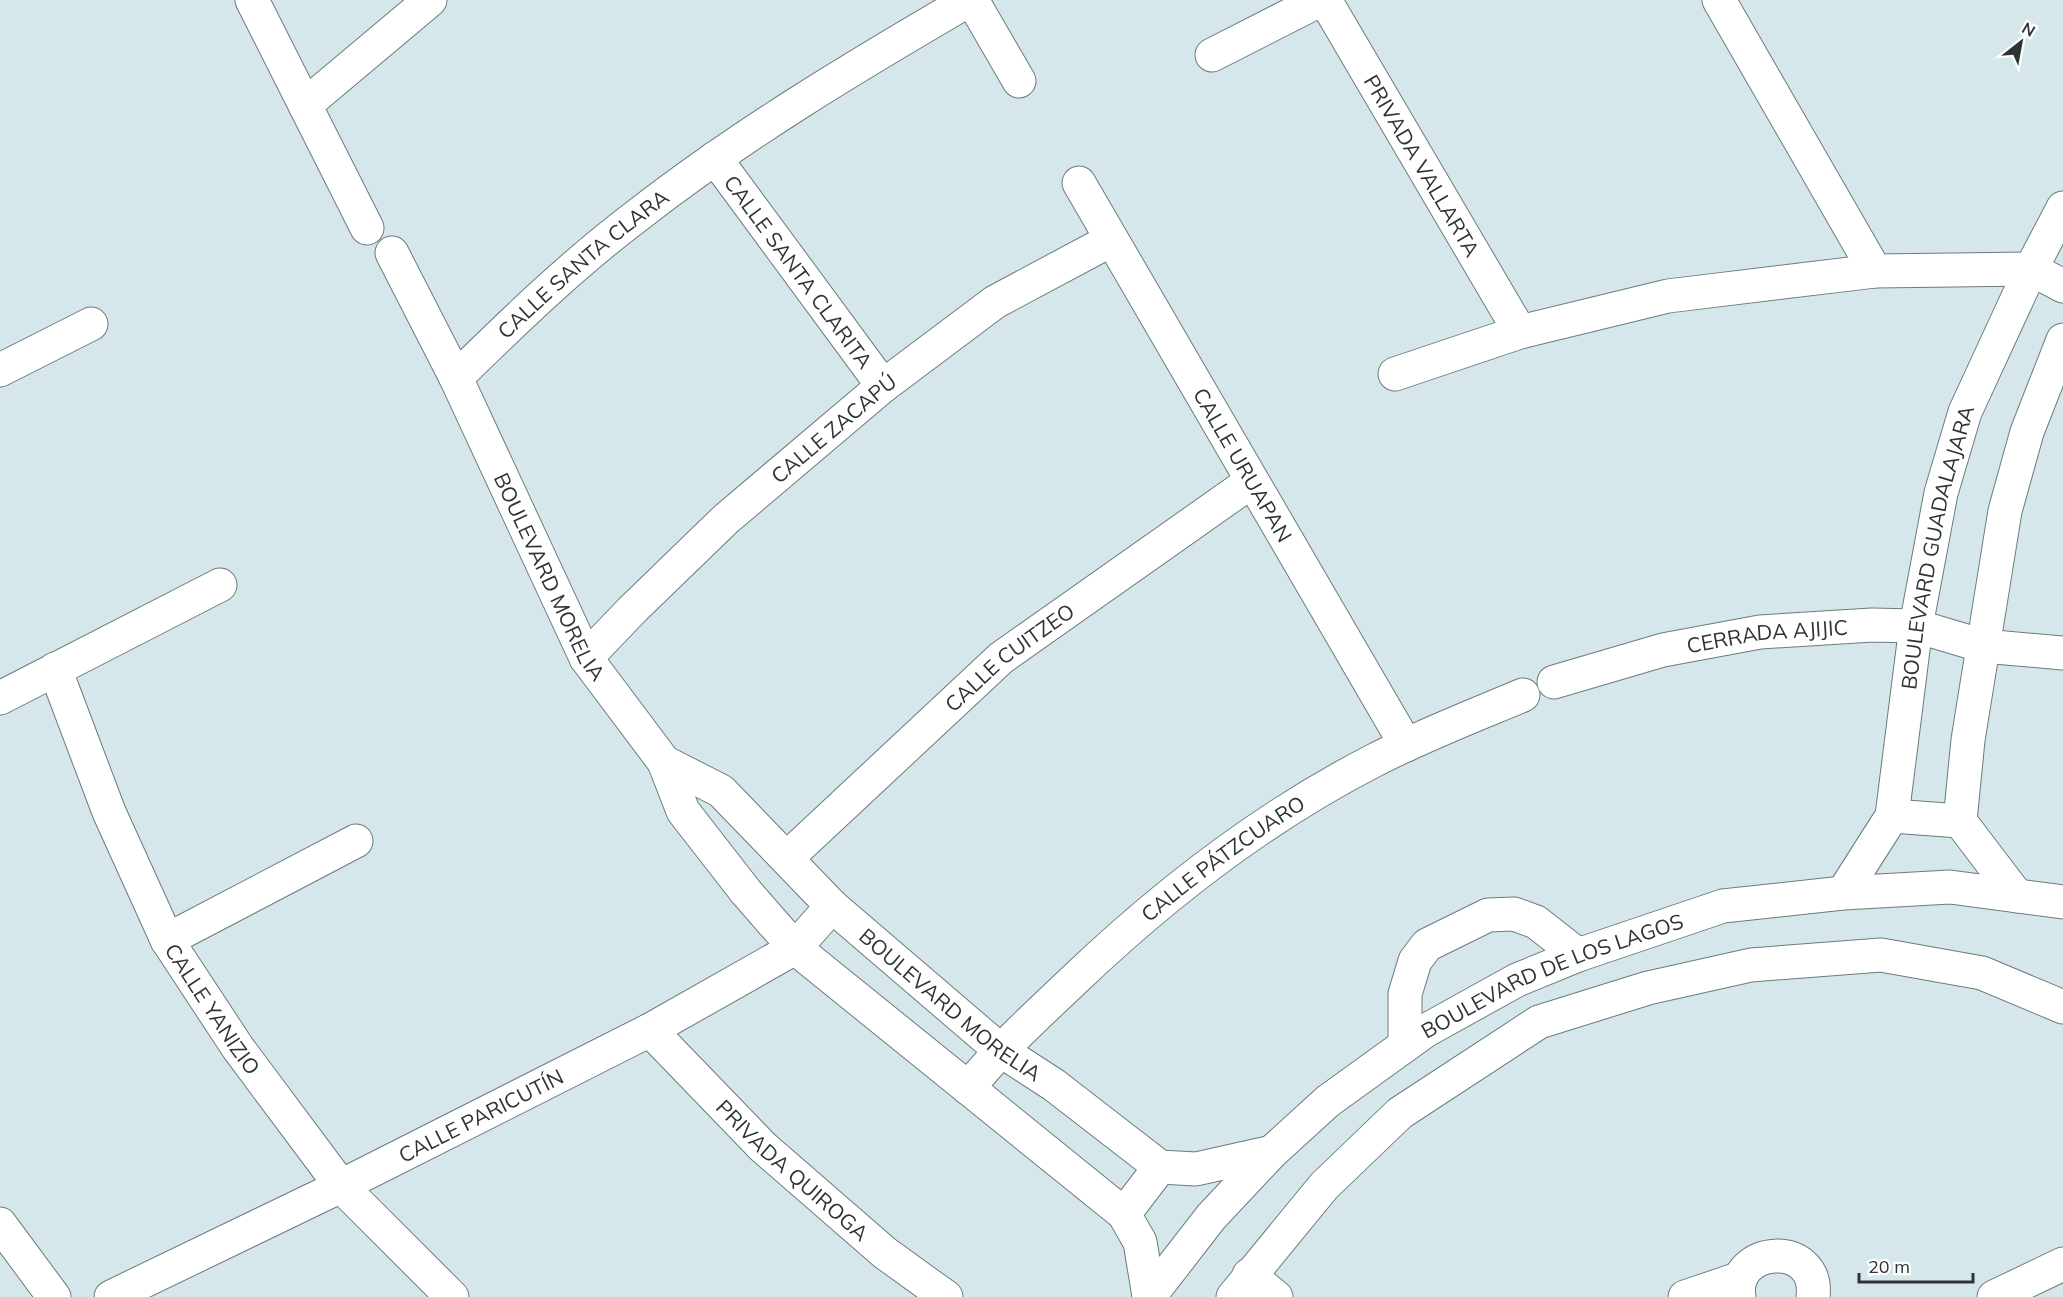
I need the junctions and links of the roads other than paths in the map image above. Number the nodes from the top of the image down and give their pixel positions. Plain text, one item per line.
1 (252, 0) edge
2 (430, 0) edge
3 (971, 0) edge
4 (1320, 0) edge
5 (1325, 0) edge
6 (1719, 0) edge
7 (1212, 55) dead end
8 (1019, 81) dead end
9 (305, 105) junction
10 (715, 158) junction
11 (1078, 183) dead end
12 (2063, 208) edge
13 (367, 228) dead end
14 (1111, 240) junction
15 (392, 254) dead end
16 (2031, 269) junction
17 (1875, 271) junction
18 (2063, 286) edge
19 (91, 324) dead end
20 (1520, 332) junction
21 (2063, 340) edge
22 (0, 370) edge
23 (1395, 374) dead end
24 (456, 378) junction
25 (883, 386) junction
26 (1252, 481) junction
27 (219, 585) dead end
28 (1916, 626) junction
29 (1983, 646) junction
30 (2063, 653) edge
31 (586, 658) junction
32 (55, 669) junction
33 (1554, 682) dead end
34 (1523, 695) dead end
35 (0, 698) edge
36 (1406, 745) junction
37 (664, 762) junction
38 (1892, 816) junction
39 (1960, 821) junction
40 (356, 841) dead end
41 (787, 858) junction
42 (1843, 893) junction
43 (2017, 896) junction
44 (2063, 902) edge
45 (832, 906) junction
46 (167, 940) junction
47 (795, 948) junction
48 (1578, 956) junction
49 (1517, 980) junction
50 (2063, 1007) edge
51 (1539, 1022) junction
52 (650, 1030) junction
53 (1405, 1045) junction
54 (1000, 1050) junction
55 (968, 1088) junction
56 (1272, 1152) junction
57 (1160, 1167) junction
58 (342, 1186) junction
59 (1124, 1214) junction
60 (0, 1224) edge
61 (2063, 1264) edge
62 (1241, 1286) edge
63 (1740, 1288) edge
64 (54, 1297) edge
65 (111, 1297) edge
66 (453, 1297) edge
67 (946, 1297) edge
68 (1149, 1297) edge
69 (1276, 1297) edge
70 (1685, 1297) edge
71 (1813, 1297) edge
72 (1994, 1297) edge

1 - 9 street
2 - 9 street
3 - 8 street
3 - 10 street, CALLE SANTA CLARA
4 - 7 street
5 - 20 street, PRIVADA VALLARTA
6 - 17 street
9 - 13 street
10 - 24 street, CALLE SANTA CLARA
10 - 25 street, CALLE SANTA CLARITA
11 - 14 street, CALLE URUAPAN
12 - 16 street, BOULEVARD GUADALAJARA
14 - 25 street, CALLE ZACAPÚ
14 - 26 street, CALLE URUAPAN
15 - 24 street, BOULEVARD MORELIA
16 - 17 street
16 - 18 street
16 - 28 street, BOULEVARD GUADALAJARA
17 - 20 street
19 - 22 street
20 - 23 street
21 - 29 street
24 - 31 street, BOULEVARD MORELIA
25 - 31 street, CALLE ZACAPÚ
26 - 36 street, CALLE URUAPAN
26 - 41 street, CALLE CUITZEO
27 - 32 street
28 - 29 street, CERRADA AJIJIC
28 - 33 street, CERRADA AJIJIC
28 - 38 street, BOULEVARD GUADALAJARA
29 - 30 street, CERRADA AJIJIC
29 - 39 street
31 - 37 street, BOULEVARD MORELIA
32 - 35 street
32 - 46 street, CALLE YANIZIO
34 - 36 street, CALLE PÁTZCUARO
36 - 54 street, CALLE PÁTZCUARO
37 - 41 street, BOULEVARD MORELIA
37 - 47 street, BOULEVARD MORELIA
38 - 39 street
38 - 42 street, BOULEVARD GUADALAJARA
39 - 43 street
40 - 46 street
41 - 45 street, BOULEVARD MORELIA
42 - 43 street, BOULEVARD DE LOS LAGOS
42 - 48 street, BOULEVARD DE LOS LAGOS
43 - 44 street, BOULEVARD DE LOS LAGOS
45 - 47 street, CALLE PARICUTÍN
45 - 54 street, BOULEVARD MORELIA
46 - 58 street, CALLE YANIZIO
47 - 52 street, CALLE PARICUTÍN
47 - 55 street, BOULEVARD MORELIA
48 - 49 street, BOULEVARD DE LOS LAGOS
48 - 53 street
49 - 51 street
49 - 53 street, BOULEVARD DE LOS LAGOS
50 - 51 street, BOULEVARD DE LOS LAGOS
51 - 62 street, BOULEVARD DE LOS LAGOS
52 - 58 street, CALLE PARICUTÍN
52 - 67 street, PRIVADA QUIROGA
53 - 56 street, BOULEVARD DE LOS LAGOS
54 - 55 street, CALLE PÁTZCUARO
54 - 57 street, BOULEVARD MORELIA
55 - 59 street, BOULEVARD MORELIA
56 - 57 street
56 - 68 street, BOULEVARD DE LOS LAGOS
57 - 59 street
58 - 65 street, CALLE PARICUTÍN
58 - 66 street, CALLE YANIZIO
59 - 68 street, BOULEVARD MORELIA
60 - 64 street
61 - 72 street
62 - 69 street
63 - 70 street
63 - 71 street

